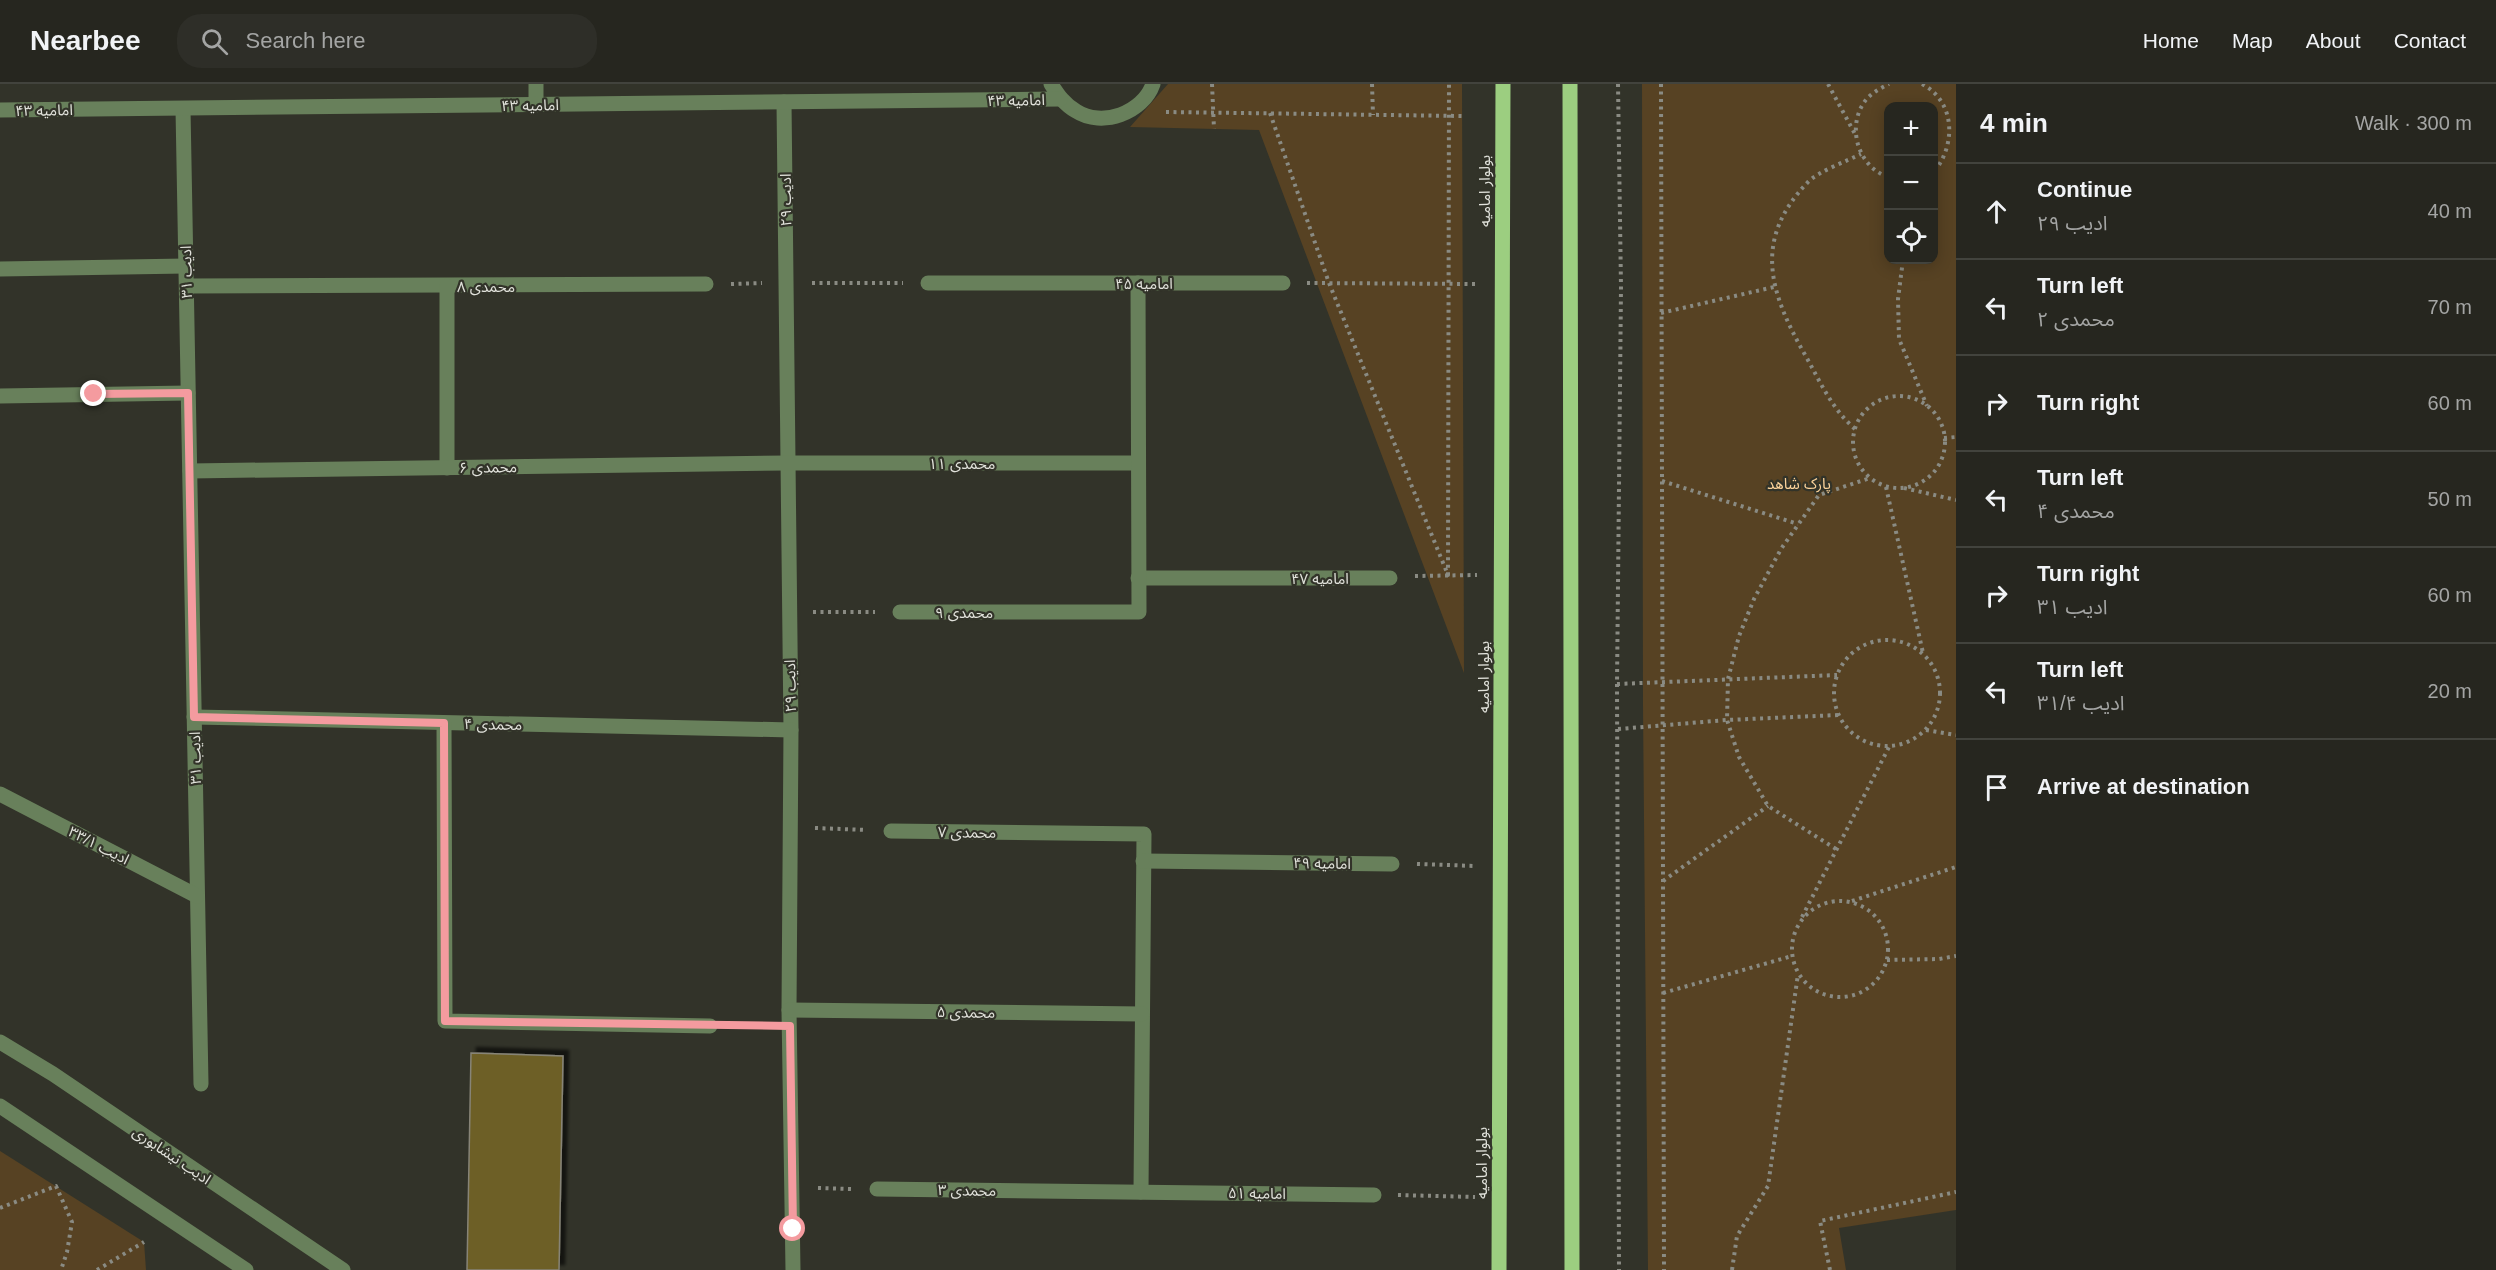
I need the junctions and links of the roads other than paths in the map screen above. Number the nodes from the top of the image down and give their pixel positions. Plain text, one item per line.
1 (536, 84) edge
2 (1052, 84) edge
3 (1153, 84) edge
4 (1503, 84) edge
5 (1570, 84) edge
6 (1060, 99) junction
7 (784, 102) junction
8 (536, 105) junction
9 (183, 109) junction
10 (0, 110) edge
11 (186, 266) junction
12 (0, 269) edge
13 (928, 283) road end
14 (1138, 283) junction
15 (1283, 283) road end
16 (706, 284) road end
17 (186, 286) junction
18 (447, 286) junction
19 (188, 393) junction
20 (0, 396) edge
21 (786, 463) junction
22 (1138, 463) junction
23 (447, 468) junction
24 (189, 471) junction
25 (1138, 578) junction
26 (1390, 578) road end
27 (900, 612) road end
28 (194, 717) junction
29 (444, 723) junction
30 (791, 730) junction
31 (0, 794) edge
32 (891, 831) road end
33 (1143, 861) junction
34 (1392, 864) road end
35 (197, 896) junction
36 (789, 1010) junction
37 (1142, 1014) junction
38 (710, 1026) road end
39 (0, 1042) edge
40 (201, 1084) dead end
41 (0, 1106) edge
42 (877, 1189) road end
43 (1141, 1192) junction
44 (1374, 1195) road end
45 (246, 1270) edge
46 (343, 1270) edge
47 (793, 1270) edge
48 (1499, 1270) edge
49 (1572, 1270) edge

1 - 8 street
2 - 6 street
3 - 6 street
4 - 48 main road, بولوار امامیه
5 - 49 main road
6 - 7 street, امامیه ۴۳
7 - 8 street, امامیه ۴۳
7 - 21 street, ادیب ۲۹
8 - 9 street, امامیه ۴۳
9 - 10 street, امامیه ۴۳
9 - 11 street, ادیب ۳۱
11 - 12 street
11 - 17 street, ادیب ۳۱
13 - 14 street, امامیه ۴۵
14 - 15 street, امامیه ۴۵
14 - 22 street
16 - 18 street, محمدی ۸
17 - 18 street, محمدی ۸
17 - 19 street, ادیب ۳۱
18 - 23 street
19 - 20 street
19 - 24 street, ادیب ۳۱
21 - 22 street, محمدی ۱۱
21 - 23 street, محمدی ۶
21 - 30 street, ادیب ۲۹
22 - 25 street
23 - 24 street, محمدی ۶
24 - 28 street, ادیب ۳۱
25 - 26 street, امامیه ۴۷
25 - 27 street, محمدی ۹
28 - 29 street, محمدی ۴
28 - 35 street, ادیب ۳۱
29 - 30 street, محمدی ۴
29 - 38 street
30 - 36 street, ادیب ۲۹
31 - 35 street, ادیب ۳۳/۱
32 - 33 street, محمدی ۷
33 - 34 street, امامیه ۴۹
33 - 37 street
35 - 40 street, ادیب ۳۱
36 - 37 street, محمدی ۵
36 - 47 street, ادیب ۲۹
37 - 43 street
39 - 46 street, ادیب نیشابوری
41 - 45 street
42 - 43 street, محمدی ۳
43 - 44 street, امامیه ۵۱

